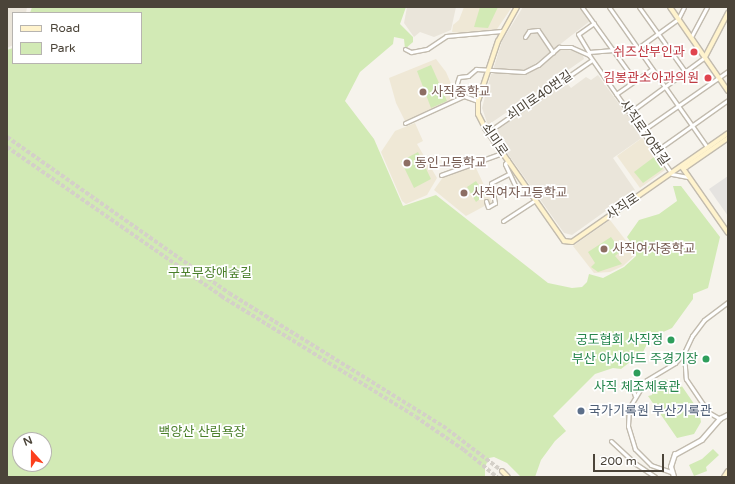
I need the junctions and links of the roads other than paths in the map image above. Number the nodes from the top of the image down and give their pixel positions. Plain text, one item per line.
1 (517, 7) edge
2 (582, 7) edge
3 (609, 7) edge
4 (640, 7) edge
5 (670, 7) edge
6 (684, 7) edge
7 (707, 7) edge
8 (728, 13) edge
9 (678, 19) junction
10 (594, 23) junction
11 (502, 31) junction
12 (658, 33) junction
13 (525, 37) dead end
14 (691, 37) junction
15 (638, 48) junction
16 (405, 49) dead end
17 (709, 49) junction
18 (612, 50) junction
19 (700, 50) junction
20 (553, 52) junction
21 (589, 54) junction
22 (705, 57) junction
23 (592, 60) junction
24 (652, 69) junction
25 (728, 71) edge
26 (487, 72) junction
27 (686, 73) junction
28 (719, 78) junction
29 (635, 81) junction
30 (457, 84) dead end
31 (665, 87) junction
32 (728, 91) edge
33 (616, 94) junction
34 (728, 100) edge
35 (478, 101) junction
36 (678, 106) junction
37 (629, 112) junction
38 (405, 123) dead end
39 (692, 125) junction
40 (642, 131) junction
41 (488, 132) junction
42 (728, 133) edge
43 (728, 138) edge
44 (707, 147) junction
45 (656, 150) junction
46 (502, 153) junction
47 (508, 160) junction
48 (682, 167) junction
49 (509, 174) junction
50 (672, 174) junction
51 (441, 175) dead end
52 (688, 177) junction
53 (515, 185) dead end
54 (535, 200) junction
55 (486, 201) dead end
56 (503, 222) dead end
57 (728, 233) edge
58 (564, 241) joint
59 (728, 302) edge
60 (684, 353) junction
61 (625, 386) dead end
62 (635, 396) junction
63 (728, 415) edge
64 (720, 419) junction
65 (611, 442) dead end
66 (502, 471) tunnel mouth
67 (728, 471) edge
68 (671, 472) junction
69 (508, 477) edge
70 (655, 477) edge
71 (674, 477) edge
72 (724, 477) edge

1 - 11 main road, 쇠미로
2 - 10 street
3 - 15 street
4 - 12 street
5 - 9 main road
6 - 9 street
7 - 14 street
8 - 17 main road
9 - 12 street
9 - 14 main road
10 - 18 street
10 - 21 street, 사직로70번길
11 - 16 street
11 - 26 main road, 쇠미로
12 - 15 street
12 - 27 street
13 - 20 street
14 - 19 main road
15 - 18 street
15 - 24 street
17 - 19 main road
17 - 22 main road
18 - 21 street
18 - 29 street
19 - 22 main road
20 - 21 street
20 - 26 street
21 - 23 street, 사직로70번길
22 - 27 street
22 - 28 main road
23 - 33 street, 사직로70번길
23 - 41 street, 쇠미로40번길
24 - 29 street
24 - 31 street
25 - 28 street
26 - 30 street
26 - 35 main road, 쇠미로
27 - 31 street
28 - 32 main road
28 - 36 street
29 - 33 street
31 - 36 street
31 - 37 street
33 - 37 street, 사직로70번길
34 - 39 street
35 - 38 street
35 - 41 main road, 쇠미로
36 - 39 street
36 - 40 street
37 - 40 street, 사직로70번길
39 - 44 street
39 - 45 street
40 - 45 street, 사직로70번길
41 - 46 main road, 쇠미로
42 - 44 main road, 사직로
43 - 48 main road, 사직로
44 - 48 main road, 사직로
45 - 50 street, 사직로70번길
46 - 47 main road, 쇠미로
46 - 51 street
47 - 49 street
47 - 54 main road, 쇠미로
48 - 50 main road, 사직로
48 - 52 main road
49 - 53 street
49 - 55 street
50 - 52 street, 사직로70번길
50 - 58 main road, 사직로
52 - 57 main road
54 - 56 street
54 - 58 main road, 쇠미로
59 - 60 street
60 - 62 street
60 - 64 street
61 - 62 street
62 - 68 street
63 - 64 street
64 - 68 street
65 - 70 street
66 - 69 main road
67 - 72 main road
68 - 71 street

